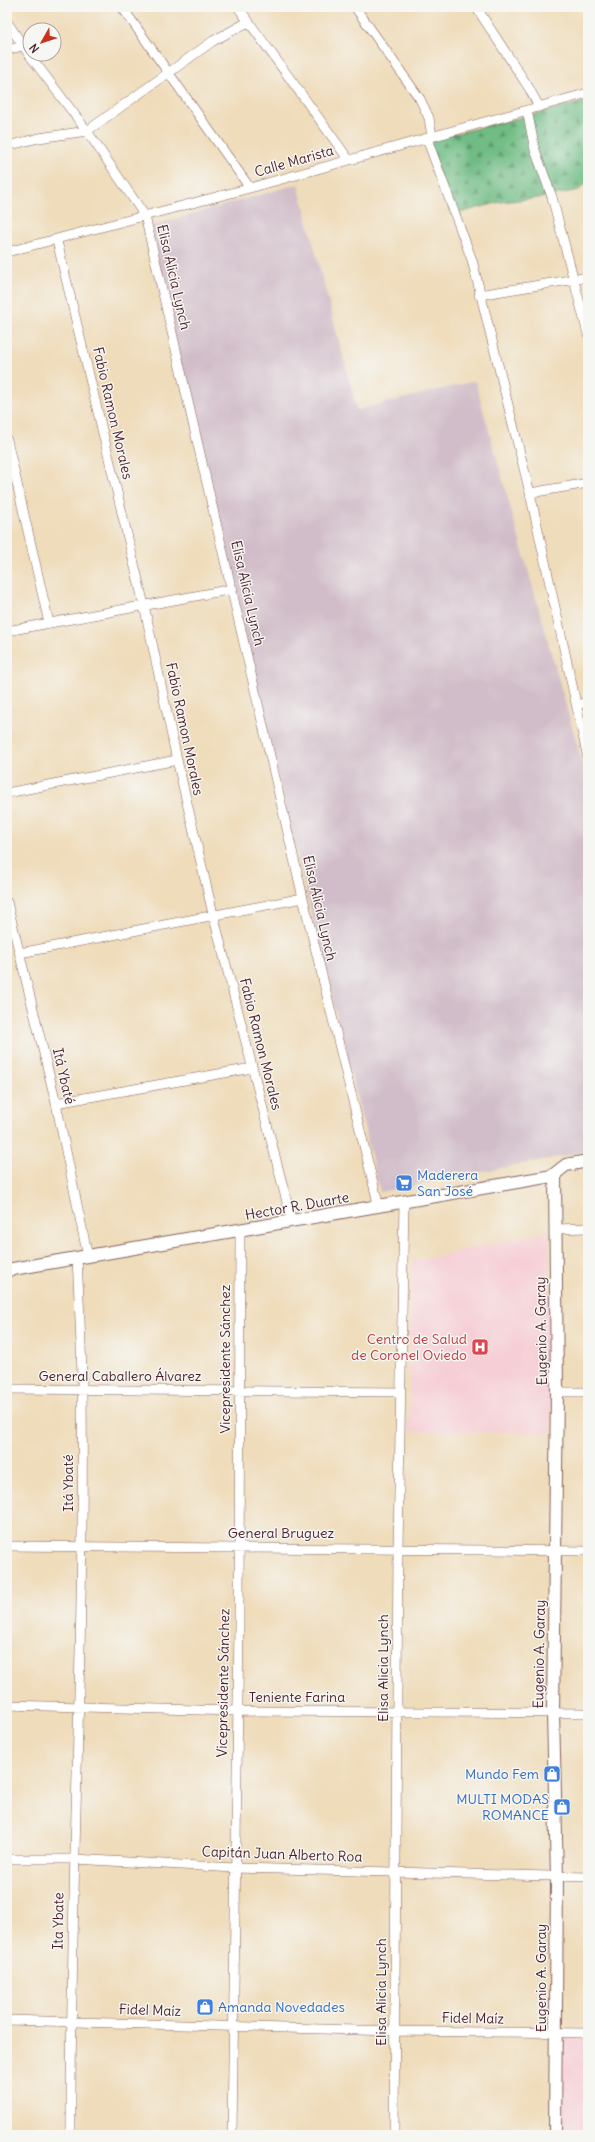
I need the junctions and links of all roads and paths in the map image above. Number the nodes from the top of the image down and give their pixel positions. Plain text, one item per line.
1 (122, 7) edge
2 (238, 7) edge
3 (356, 7) edge
4 (476, 7) edge
5 (7, 22) edge
6 (248, 22) junction
7 (22, 44) edge
8 (22, 46) edge
9 (7, 50) edge
10 (35, 62) edge
11 (169, 74) junction
12 (588, 93) edge
13 (538, 107) junction
14 (527, 110) junction
15 (87, 131) junction
16 (430, 138) junction
17 (7, 146) edge
18 (349, 160) junction
19 (250, 188) junction
20 (145, 216) junction
21 (57, 240) junction
22 (7, 252) edge
23 (588, 277) edge
24 (575, 280) junction
25 (479, 295) junction
26 (588, 334) edge
27 (7, 440) edge
28 (588, 484) edge
29 (530, 493) junction
30 (233, 589) junction
31 (144, 605) junction
32 (49, 623) junction
33 (7, 631) edge
34 (588, 702) edge
35 (576, 705) junction
36 (588, 758) edge
37 (177, 760) junction
38 (7, 793) edge
39 (303, 898) junction
40 (7, 902) edge
41 (213, 914) junction
42 (20, 953) junction
43 (252, 1068) junction
44 (56, 1103) junction
45 (588, 1161) edge
46 (555, 1174) junction
47 (404, 1201) junction
48 (380, 1207) junction
49 (292, 1222) junction
50 (588, 1228) edge
51 (556, 1229) junction
52 (240, 1231) junction
53 (83, 1258) junction
54 (7, 1270) edge
55 (7, 1389) edge
56 (82, 1389) junction
57 (239, 1390) junction
58 (401, 1392) junction
59 (557, 1392) junction
60 (588, 1392) edge
61 (7, 1546) edge
62 (81, 1546) junction
63 (239, 1547) junction
64 (398, 1548) junction
65 (555, 1550) junction
66 (588, 1551) edge
67 (7, 1705) edge
68 (77, 1707) junction
69 (237, 1711) junction
70 (397, 1711) junction
71 (554, 1712) junction
72 (588, 1713) edge
73 (7, 1859) edge
74 (74, 1860) junction
75 (235, 1868) junction
76 (396, 1871) junction
77 (557, 1877) junction
78 (588, 1877) edge
79 (7, 2020) edge
80 (71, 2022) junction
81 (233, 2026) junction
82 (394, 2031) junction
83 (555, 2033) junction
84 (588, 2034) edge
85 (71, 2135) edge
86 (232, 2135) edge
87 (394, 2135) edge
88 (555, 2135) edge

1 - 11 street
2 - 6 street
3 - 16 street
4 - 13 street
5 - 7 street, Elisa Alicia Lynch
6 - 11 street
6 - 18 street
8 - 9 street
10 - 15 street, Elisa Alicia Lynch
11 - 15 street
11 - 19 street
12 - 13 street, Calle Marista
13 - 14 street, Calle Marista
14 - 16 street, Calle Marista
14 - 24 street
15 - 17 street
15 - 20 street, Elisa Alicia Lynch
16 - 18 street, Calle Marista
16 - 25 street
18 - 19 street, Calle Marista
19 - 20 street, Calle Marista
20 - 21 street, Calle Marista
20 - 30 street, Elisa Alicia Lynch
21 - 22 street, Calle Marista
21 - 31 street, Fabio Ramon Morales
23 - 24 street
24 - 25 street
24 - 26 street
25 - 29 street
27 - 32 street
28 - 29 street
29 - 35 street
30 - 31 street
30 - 39 street, Elisa Alicia Lynch
31 - 32 street
31 - 37 street, Fabio Ramon Morales
32 - 33 street
34 - 35 street
35 - 36 street
37 - 38 street
37 - 41 street, Fabio Ramon Morales
39 - 41 street
39 - 48 street, Elisa Alicia Lynch
40 - 42 street, Itá Ybaté
41 - 42 street
41 - 43 street, Fabio Ramon Morales
42 - 44 street, Itá Ybaté
43 - 44 street
43 - 49 street, Fabio Ramon Morales
44 - 53 street, Itá Ybaté
45 - 46 street, Hector R. Duarte
46 - 47 street, Hector R. Duarte
46 - 51 street, Eugenio A. Garay
47 - 48 street, Hector R. Duarte
47 - 58 street, Elisa Alicia Lynch
48 - 49 street, Hector R. Duarte
49 - 52 street, Hector R. Duarte
50 - 51 street
51 - 59 street, Eugenio A. Garay
52 - 53 street, Hector R. Duarte
52 - 57 street, Vicepresidente Sánchez
53 - 54 street, Hector R. Duarte
53 - 56 street, Itá Ybaté
55 - 56 street, General Caballero Álvarez
56 - 57 street, General Caballero Álvarez
56 - 62 street, Itá Ybaté
57 - 58 street, General Caballero Álvarez
57 - 63 street, Vicepresidente Sánchez
58 - 64 street, Elisa Alicia Lynch
59 - 60 street
59 - 65 street, Eugenio A. Garay
61 - 62 street, General Bruguez
62 - 63 street, General Bruguez
62 - 68 street, Itá Ybaté
63 - 64 street, General Bruguez
63 - 69 street, Vicepresidente Sánchez
64 - 65 street, General Bruguez
64 - 70 street, Elisa Alicia Lynch
65 - 66 street, General Bruguez
65 - 71 street, Eugenio A. Garay
67 - 68 street, Teniente Farina
68 - 69 street, Teniente Farina
68 - 74 street, Ita Ybate
69 - 70 street, Teniente Farina
69 - 75 street, Vicepresidente Sánchez
70 - 71 street, Teniente Farina
70 - 76 street, Elisa Alicia Lynch
71 - 72 street, Teniente Farina
71 - 77 street, Eugenio A. Garay
73 - 74 street, Capitán Juan Alberto Roa
74 - 75 street, Capitán Juan Alberto Roa
74 - 80 street, Ita Ybate
75 - 76 street, Capitán Juan Alberto Roa
75 - 81 street, Vicepresidente Sánchez
76 - 77 street, Capitán Juan Alberto Roa
76 - 82 street, Elisa Alicia Lynch
77 - 78 street, Capitán Juan Alberto Roa
77 - 83 street, Eugenio A. Garay
79 - 80 street, Fidel Maíz
80 - 81 street, Fidel Maíz
80 - 85 street, Ita Ybate
81 - 82 street, Fidel Maíz
81 - 86 street, Vicepresidente Sánchez
82 - 83 street, Fidel Maíz
82 - 87 street, Elisa Alicia Lynch
83 - 84 street, Fidel Maíz
83 - 88 street, Eugenio A. Garay

